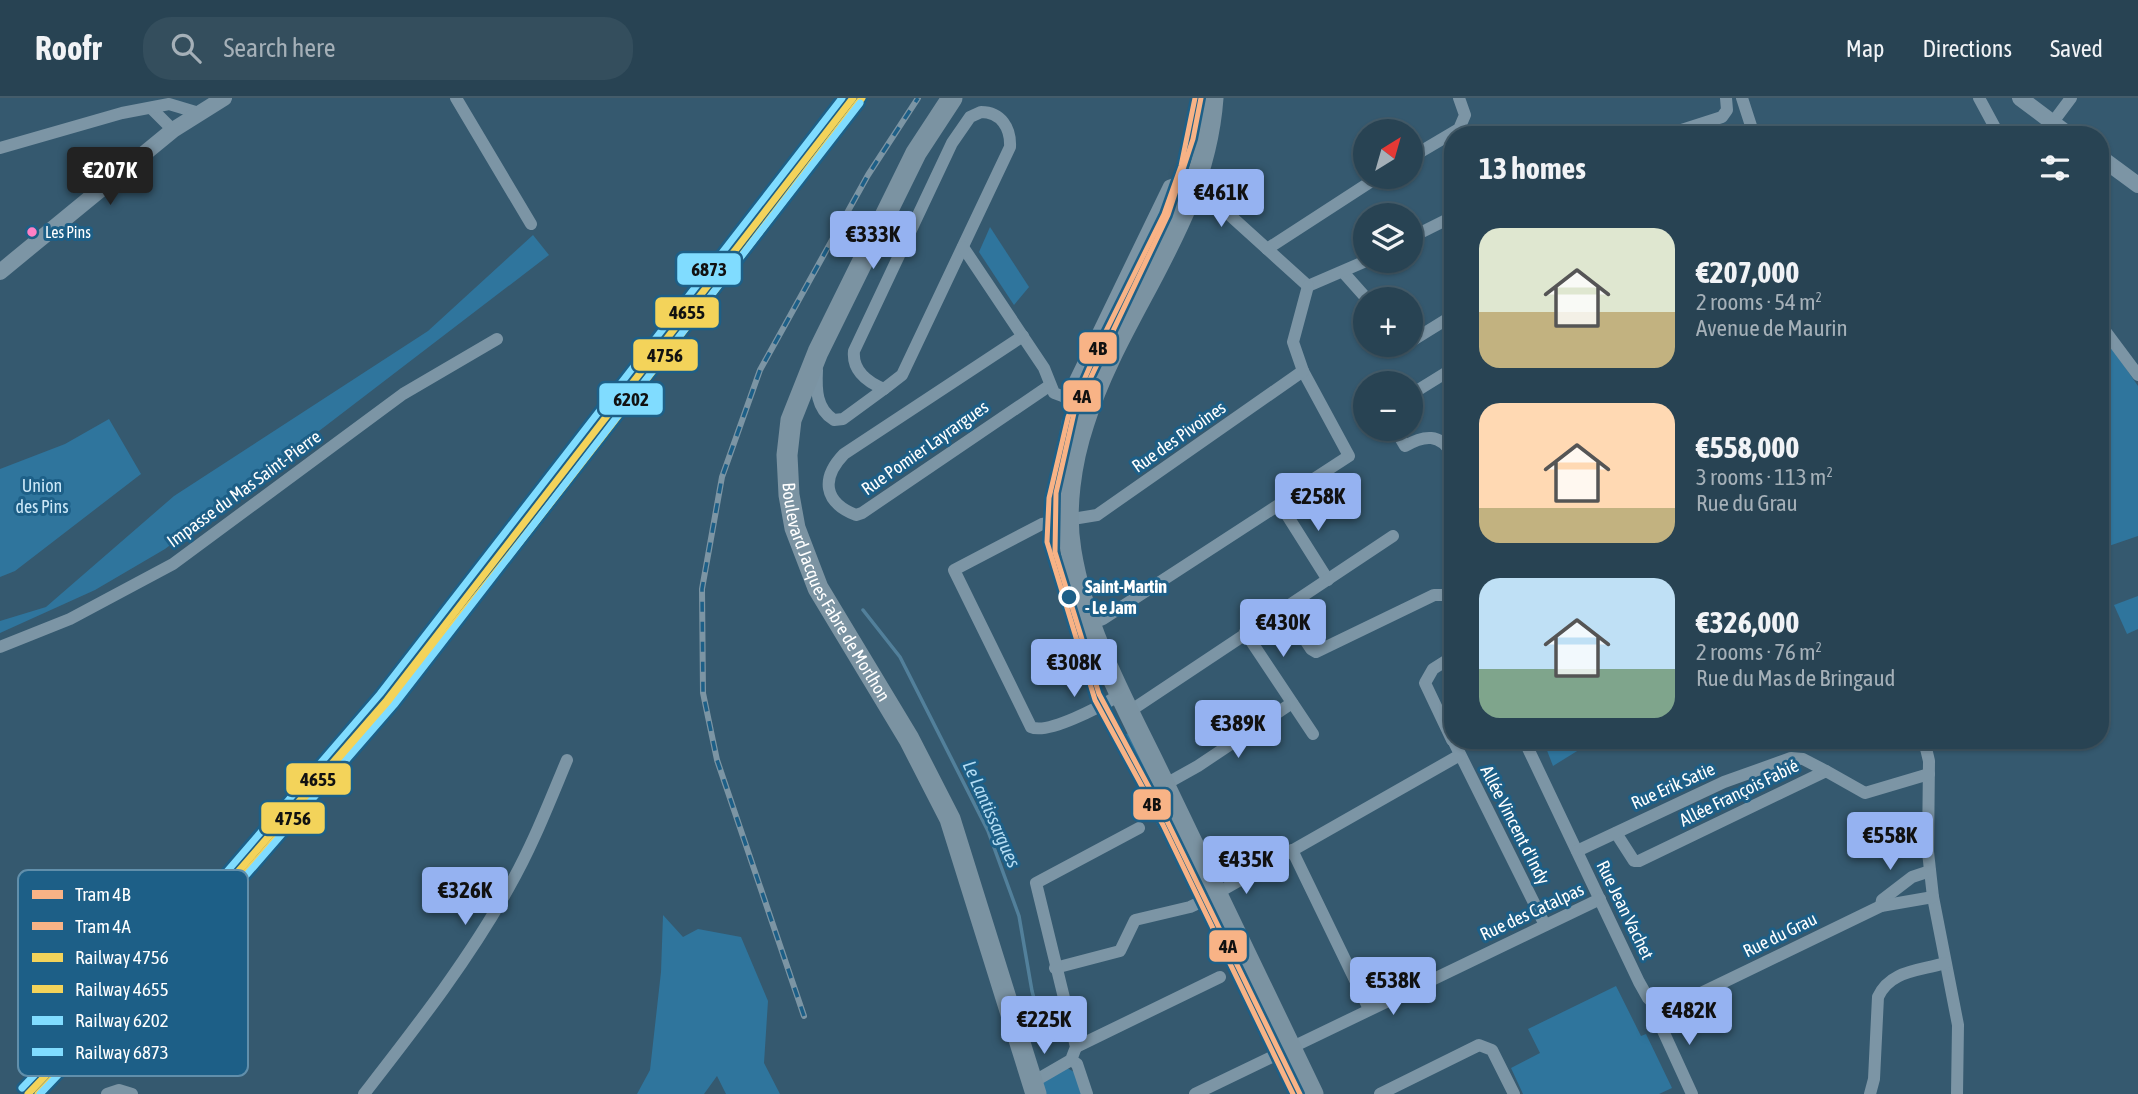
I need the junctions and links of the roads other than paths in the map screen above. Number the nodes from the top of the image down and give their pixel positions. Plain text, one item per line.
1 (224, 98) edge
2 (456, 98) edge
3 (952, 98) edge
4 (1213, 98) edge
5 (1459, 98) edge
6 (1726, 98) edge
7 (1742, 98) edge
8 (1979, 98) edge
9 (2020, 98) edge
10 (2071, 98) edge
11 (204, 106) edge
12 (150, 108) junction
13 (2053, 122) junction
14 (1460, 126) edge
15 (1694, 126) edge
16 (1751, 126) edge
17 (1994, 126) edge
18 (2058, 126) edge
19 (173, 130) junction
20 (1444, 138) edge
21 (0, 148) edge
22 (1423, 150) edge
23 (2109, 164) edge
24 (1195, 185) junction
25 (2138, 185) edge
26 (1358, 189) edge
27 (1444, 221) edge
28 (531, 224) dead end
29 (1423, 232) edge
30 (963, 247) junction
31 (1267, 249) junction
32 (1353, 267) edge
33 (0, 272) edge
34 (1343, 272) junction
35 (1308, 286) junction
36 (1356, 287) edge
37 (1444, 321) edge
38 (1423, 334) edge
39 (1023, 336) junction
40 (497, 339) dead end
41 (2109, 345) edge
42 (818, 352) junction
43 (2137, 370) edge
44 (1303, 371) junction
45 (1444, 374) edge
46 (1049, 386) junction
47 (1423, 387) edge
48 (884, 389) junction
49 (1066, 399) junction
50 (1089, 406) junction
51 (1423, 437) edge
52 (1444, 442) edge
53 (1280, 504) junction
54 (1069, 519) junction
55 (1393, 536) dead end
56 (1328, 580) junction
57 (1444, 595) edge
58 (1284, 608) junction
59 (1091, 624) junction
60 (1245, 632) junction
61 (0, 647) edge
62 (1444, 662) edge
63 (1292, 703) junction
64 (1123, 705) junction
65 (1444, 722) edge
66 (1313, 734) dead end
67 (1457, 749) edge
68 (1528, 749) edge
69 (1925, 749) edge
70 (1460, 755) junction
71 (567, 760) dead end
72 (1826, 771) junction
73 (1929, 774) junction
74 (1164, 785) junction
75 (1139, 828) dead end
76 (1616, 833) junction
77 (1292, 850) junction
78 (1577, 851) junction
79 (1930, 871) junction
80 (1215, 894) junction
81 (1933, 897) junction
82 (1600, 899) junction
83 (1881, 906) junction
84 (1545, 925) junction
85 (1945, 963) junction
86 (1055, 968) junction
87 (1220, 977) dead end
88 (1657, 1007) junction
89 (1369, 1010) junction
90 (1076, 1047) junction
91 (1291, 1049) junction
92 (1071, 1060) junction
93 (1034, 1088) edge
94 (107, 1094) edge
95 (132, 1094) edge
96 (364, 1094) edge
97 (1087, 1094) edge
98 (1195, 1094) edge
99 (1313, 1094) edge
100 (1380, 1094) edge
101 (1514, 1094) edge
102 (1692, 1094) edge
103 (1870, 1094) edge
104 (1957, 1094) edge

1 - 11 street
2 - 28 street
3 - 42 main road, Boulevard Jacques Fabre de Morlhon
4 - 24 main road
5 - 14 street
6 - 15 street
7 - 16 street
8 - 17 street
9 - 13 street
10 - 13 street
11 - 12 street
11 - 19 street
12 - 19 street
12 - 21 street
13 - 18 street
19 - 33 street
20 - 22 street
23 - 25 street
24 - 31 street
24 - 49 street
24 - 50 main road
26 - 31 street
27 - 29 street
30 - 39 street
30 - 48 street
30 - 48 street
31 - 35 street
32 - 34 street
34 - 35 street
34 - 36 street
35 - 44 street
37 - 38 street
39 - 46 street
39 - 46 street, Rue Pomier Layrargues
40 - 61 street, Impasse du Mas Saint-Pierre
41 - 43 street
42 - 48 street
42 - 93 main road, Boulevard Jacques Fabre de Morlhon
44 - 53 street
44 - 54 street, Rue des Pivoines
45 - 47 street
46 - 49 street
49 - 50 street
50 - 54 main road
51 - 52 street
53 - 56 street
53 - 59 street
54 - 59 main road
54 - 64 street, Rue des Pivoines
55 - 56 street
56 - 58 street
57 - 58 street
58 - 60 street
59 - 64 main road
60 - 63 street
60 - 64 street
62 - 65 street, Allée Vincent d'Indy
63 - 66 street
63 - 74 street
64 - 74 main road
67 - 70 street, Allée Vincent d'Indy
68 - 78 street, Rue Jean Vachet
69 - 73 street
70 - 77 street
70 - 84 street, Allée Vincent d'Indy
71 - 96 street
72 - 73 street, Allée François Fabié
72 - 76 street, Rue Erik Satie
72 - 76 street, Allée François Fabié
73 - 79 street
74 - 80 main road
75 - 86 street
76 - 78 street, Rue Erik Satie
77 - 80 street
77 - 89 street
78 - 82 street, Rue Jean Vachet
79 - 81 street
79 - 83 street, Rue du Grau
80 - 86 street
80 - 91 main road
81 - 83 street, Rue du Grau
81 - 85 street
82 - 84 street, Rue des Catalpas
82 - 88 street, Rue Jean Vachet
83 - 88 street, Rue du Grau
84 - 89 street, Rue des Catalpas
85 - 103 street
85 - 104 street
86 - 90 street
87 - 90 street
88 - 102 street, Rue Jean Vachet
89 - 91 street, Rue des Catalpas
90 - 92 street
91 - 98 street, Rue des Catalpas
91 - 99 main road
92 - 93 street
92 - 97 street
94 - 95 street
100 - 101 street

